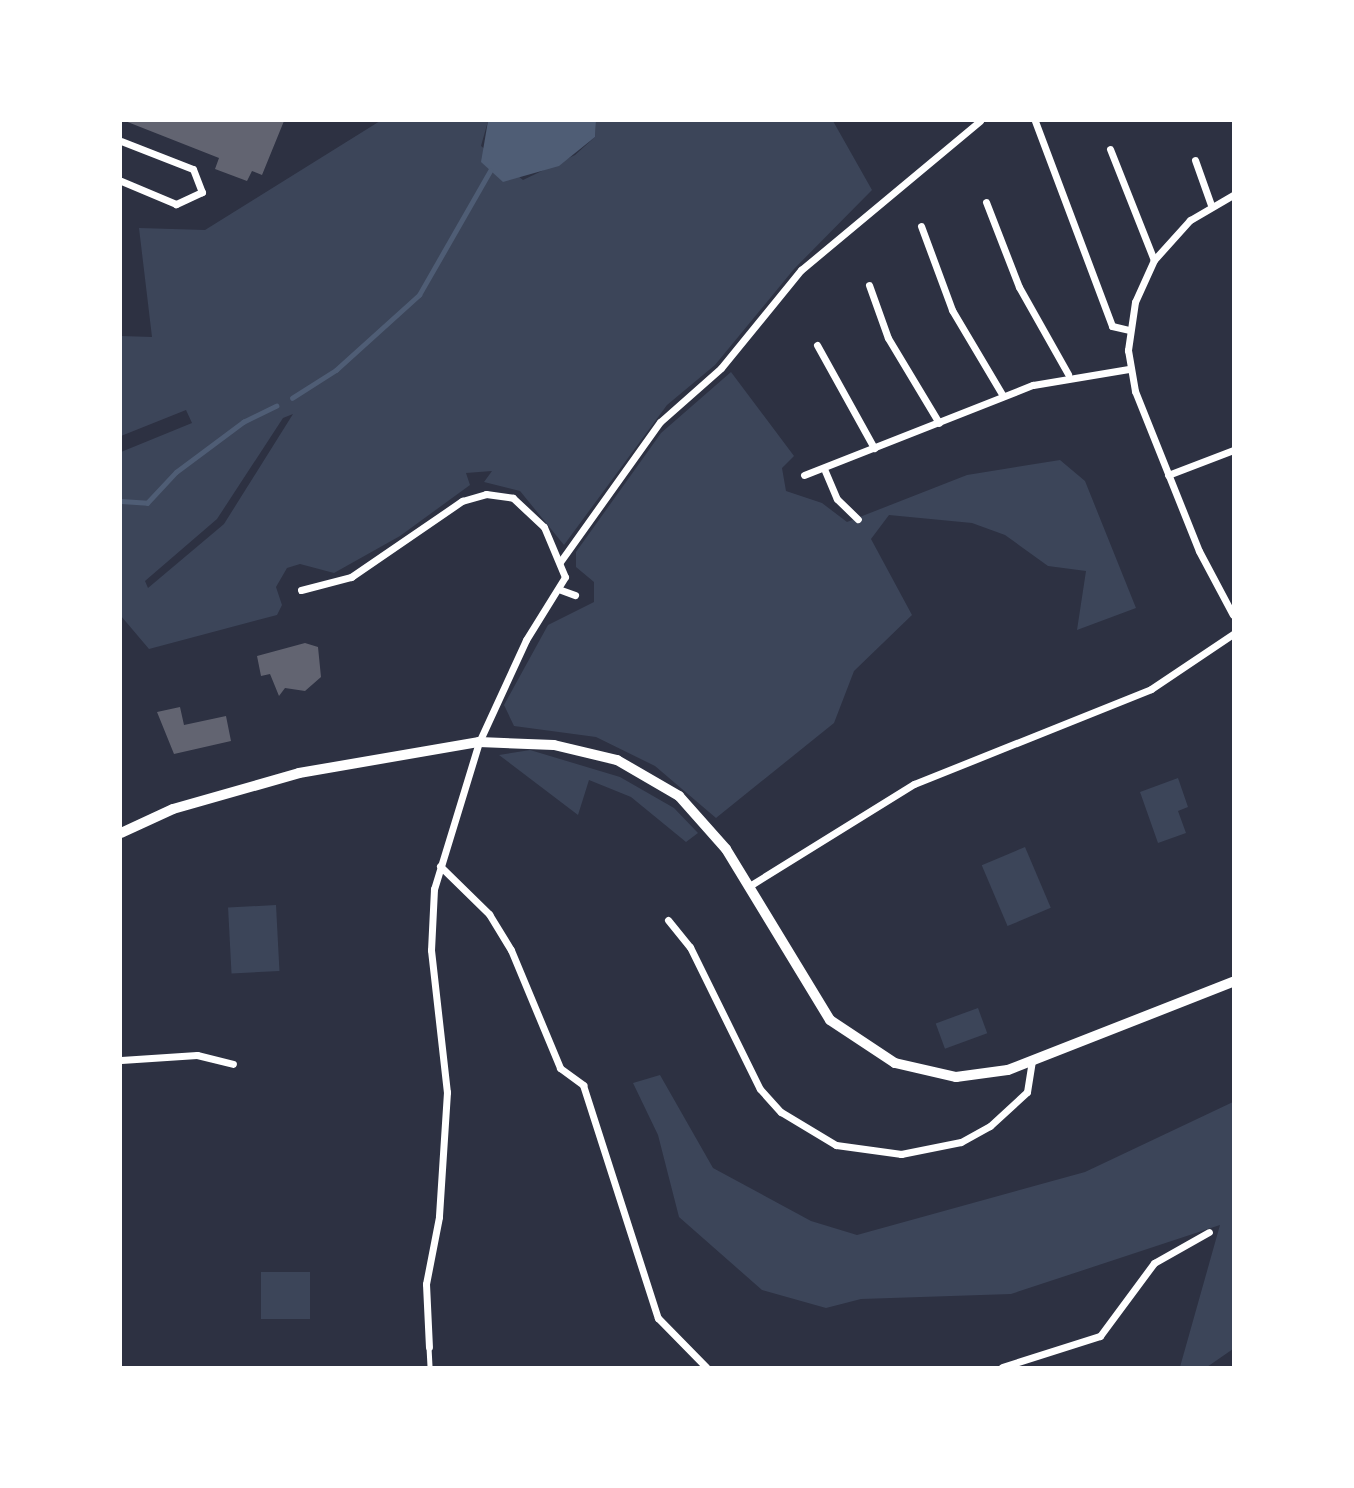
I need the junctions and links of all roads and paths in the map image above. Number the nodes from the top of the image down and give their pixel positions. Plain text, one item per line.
1 (980, 121) edge
2 (1035, 121) edge
3 (121, 141) edge
4 (1110, 149) dead end
5 (1195, 160) dead end
6 (121, 181) edge
7 (1233, 195) edge
8 (986, 202) dead end
9 (1211, 205) junction
10 (921, 226) dead end
11 (1154, 260) junction
12 (869, 285) dead end
13 (1129, 330) junction
14 (817, 345) dead end
15 (1129, 369) junction
16 (1068, 374) junction
17 (1003, 396) junction
18 (939, 423) junction
19 (874, 448) junction
20 (1233, 450) edge
21 (825, 471) junction
22 (804, 475) dead end
23 (1168, 475) junction
24 (858, 519) dead end
25 (560, 562) junction
26 (302, 590) dead end
27 (561, 590) junction
28 (575, 595) dead end
29 (1233, 615) edge
30 (1233, 634) edge
31 (479, 742) junction
32 (121, 833) edge
33 (440, 866) junction
34 (751, 885) junction
35 (668, 920) dead end
36 (1233, 982) edge
37 (121, 1060) edge
38 (1032, 1062) junction
39 (233, 1064) dead end
40 (1209, 1232) dead end
41 (429, 1347) joint
42 (430, 1367) edge
43 (706, 1367) edge
44 (1002, 1367) edge

1 - 25 street
2 - 13 street
3 - 6 street
4 - 11 street
5 - 9 street
7 - 9 street
8 - 16 street
9 - 11 street
10 - 17 street
11 - 13 street
12 - 18 street
13 - 15 street
14 - 19 street
15 - 16 street
15 - 23 street
16 - 17 street
17 - 18 street
18 - 19 street
19 - 21 street
20 - 23 street
21 - 22 street
21 - 24 street
23 - 29 street
25 - 26 street
25 - 27 street
27 - 28 street
27 - 31 street
30 - 34 street
31 - 32 street
31 - 33 street
31 - 34 street
33 - 41 street
33 - 43 street
34 - 38 street
35 - 38 street
36 - 38 street
37 - 39 street
40 - 44 street
41 - 42 lane

